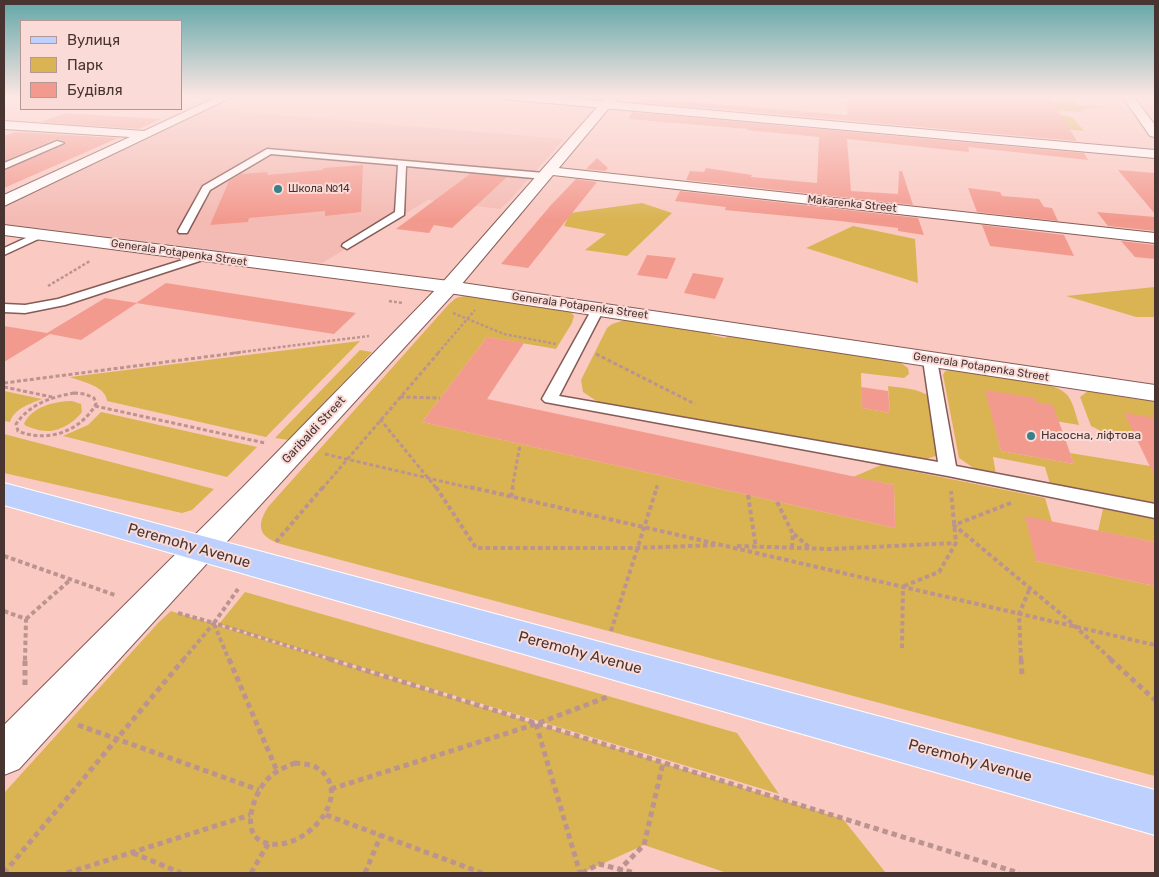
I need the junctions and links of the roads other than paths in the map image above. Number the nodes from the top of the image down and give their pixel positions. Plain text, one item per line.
1 (140, 137) edge
2 (579, 137) edge
3 (979, 137) edge
4 (60, 142) dead end
5 (1155, 154) edge
6 (402, 163) junction
7 (4, 166) edge
8 (547, 174) junction
9 (4, 201) edge
10 (4, 230) edge
11 (183, 230) dead end
12 (41, 234) junction
13 (1155, 238) edge
14 (347, 246) dead end
15 (4, 252) edge
16 (205, 256) junction
17 (449, 287) junction
18 (9, 309) edge
19 (598, 309) junction
20 (930, 360) junction
21 (1155, 393) edge
22 (948, 470) junction
23 (4, 494) edge
24 (1155, 511) edge
25 (201, 549) junction
26 (4, 754) edge
27 (1155, 812) edge

1 - 9 street
2 - 8 street, Garibaldi Street
3 - 5 street
4 - 7 lane
6 - 8 lane
6 - 11 lane
6 - 14 lane
8 - 13 street, Makarenka Street
8 - 17 street, Garibaldi Street
10 - 12 street, Generala Potapenka Street
12 - 15 lane
12 - 16 street, Generala Potapenka Street
16 - 17 street, Generala Potapenka Street
16 - 18 lane
17 - 19 street, Generala Potapenka Street
17 - 25 street, Garibaldi Street
19 - 20 street, Generala Potapenka Street
19 - 22 lane
20 - 21 street, Generala Potapenka Street
20 - 22 lane
22 - 24 lane
23 - 25 main road, Peremohy Avenue
25 - 26 street, Garibaldi Street
25 - 27 main road, Peremohy Avenue

